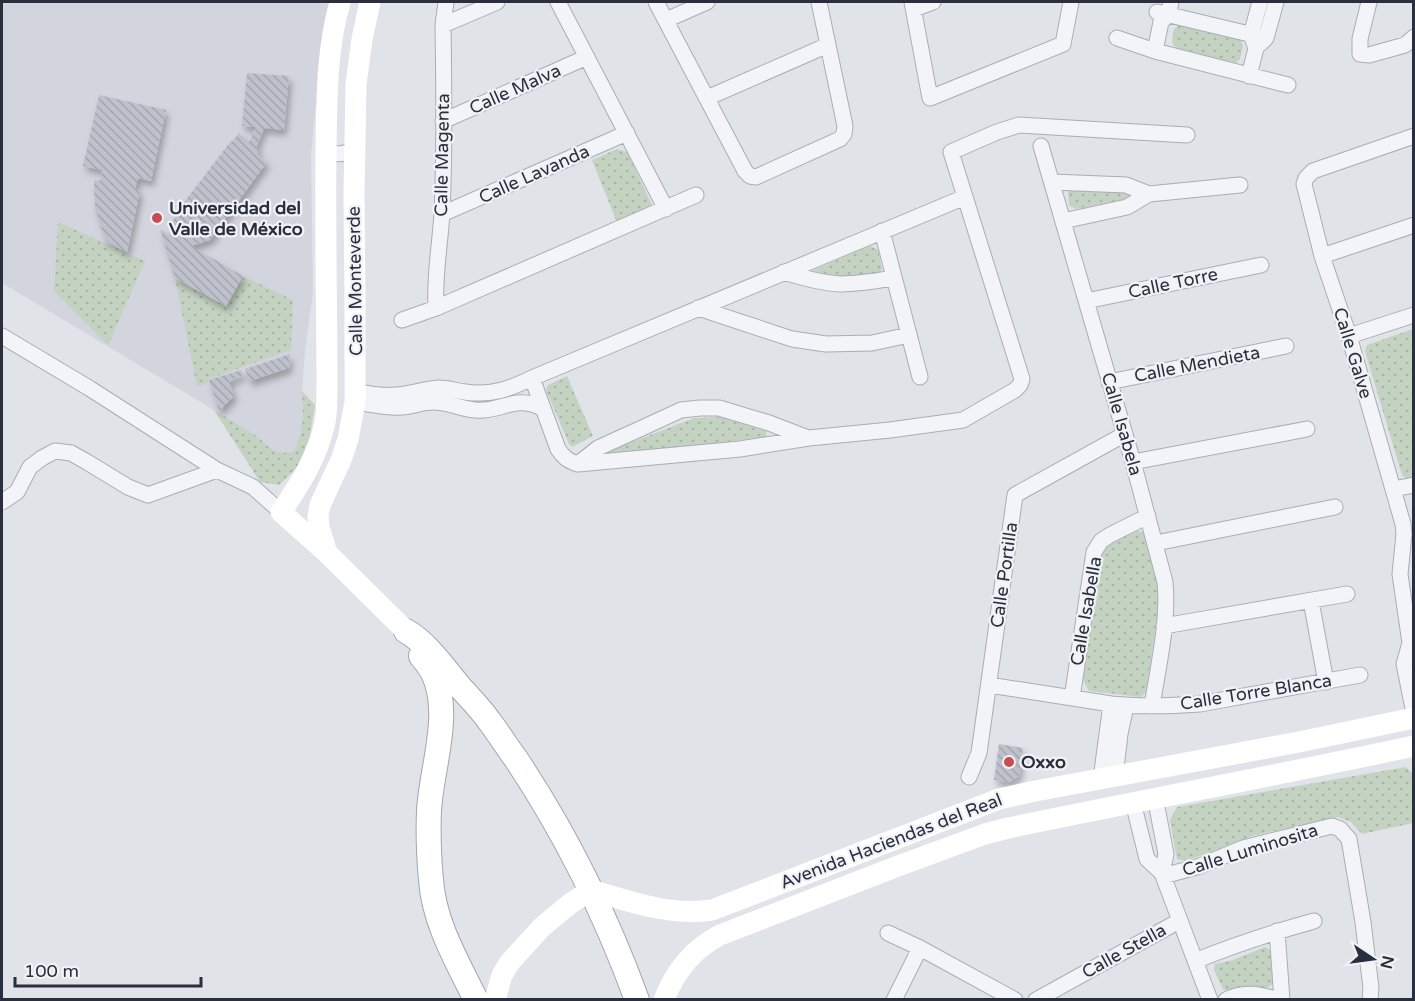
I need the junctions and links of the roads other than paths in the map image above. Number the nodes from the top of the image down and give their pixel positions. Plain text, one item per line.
1 (340, 2) edge
2 (370, 2) edge
3 (446, 2) edge
4 (497, 2) edge
5 (558, 2) edge
6 (656, 2) edge
7 (707, 2) edge
8 (819, 2) edge
9 (933, 2) edge
10 (1071, 2) edge
11 (1260, 2) edge
12 (1276, 2) edge
13 (1369, 2) edge
14 (913, 5) edge
15 (1163, 11) edge
16 (666, 20) junction
17 (443, 25) junction
18 (1413, 37) edge
19 (1117, 38) dead end
20 (1258, 40) junction
21 (828, 45) junction
22 (1155, 51) junction
23 (587, 57) junction
24 (1249, 76) junction
25 (1288, 85) dead end
26 (707, 98) junction
27 (443, 121) junction
28 (627, 133) junction
29 (1187, 135) dead end
30 (1413, 136) edge
31 (1041, 146) dead end
32 (355, 148) junction
33 (326, 151) junction
34 (1052, 182) junction
35 (325, 184) junction
36 (1240, 185) dead end
37 (354, 186) junction
38 (1149, 194) junction
39 (696, 195) dead end
40 (965, 196) junction
41 (666, 209) junction
42 (442, 214) junction
43 (1063, 221) junction
44 (1413, 225) edge
45 (882, 231) junction
46 (1322, 256) junction
47 (1261, 265) dead end
48 (784, 272) junction
49 (894, 278) junction
50 (1086, 301) junction
51 (436, 308) junction
52 (698, 308) junction
53 (1413, 315) edge
54 (402, 320) dead end
55 (909, 335) junction
56 (2, 336) edge
57 (1349, 336) junction
58 (1286, 346) dead end
59 (920, 377) dead end
60 (532, 378) junction
61 (1109, 382) junction
62 (355, 396) junction
63 (542, 408) junction
64 (1307, 429) dead end
65 (1125, 434) junction
66 (809, 438) junction
67 (1134, 462) junction
68 (578, 464) junction
69 (216, 470) junction
70 (1413, 485) edge
71 (1394, 489) junction
72 (2, 502) edge
73 (1335, 507) dead end
74 (281, 512) junction
75 (1148, 516) junction
76 (1156, 543) junction
77 (327, 554) junction
78 (1407, 572) edge
79 (1347, 594) dead end
80 (1311, 601) junction
81 (1164, 626) junction
82 (406, 632) junction
83 (1412, 646) edge
84 (1409, 663) edge
85 (1360, 675) dead end
86 (1326, 682) junction
87 (989, 685) junction
88 (1072, 698) junction
89 (1118, 705) junction
90 (1152, 706) junction
91 (1413, 716) edge
92 (1299, 742) junction
93 (1413, 746) edge
94 (1304, 770) junction
95 (969, 777) dead end
96 (1108, 778) junction
97 (1155, 798) junction
98 (1133, 802) junction
99 (1162, 833) junction
100 (1142, 838) junction
101 (889, 841) junction
102 (898, 866) junction
103 (1162, 874) junction
104 (591, 890) junction
105 (1179, 921) junction
106 (1314, 921) dead end
107 (1278, 931) junction
108 (888, 933) dead end
109 (920, 948) junction
110 (1195, 961) junction
111 (476, 999) edge
112 (495, 999) edge
113 (637, 999) edge
114 (664, 999) edge
115 (894, 999) edge
116 (1015, 999) edge
117 (1036, 999) edge
118 (1210, 999) edge
119 (1226, 999) edge
120 (1281, 999) edge
121 (1370, 999) edge

1 - 33 main road, Calle Monteverde
2 - 32 main road, Calle Monteverde
3 - 17 street, Calle Magenta
4 - 17 street
5 - 23 street
6 - 16 street
7 - 16 street
8 - 21 street
9 - 14 street
10 - 14 street
11 - 20 street
12 - 20 street
13 - 18 street
15 - 20 street
15 - 22 street
16 - 26 street
17 - 27 street, Calle Magenta
19 - 22 street
20 - 24 street
21 - 26 street
21 - 26 street
22 - 24 street
23 - 27 street, Calle Malva
23 - 28 street
24 - 25 street
27 - 42 street, Calle Magenta
28 - 41 street
28 - 42 street, Calle Lavanda
29 - 40 street
30 - 46 street, Calle Galve
31 - 34 street, Calle Isabela
32 - 33 street
32 - 37 main road, Calle Monteverde
33 - 35 main road, Calle Monteverde
34 - 38 street
34 - 43 street, Calle Isabela
35 - 37 street
35 - 74 main road, Calle Monteverde
36 - 38 street
37 - 62 main road, Calle Monteverde
38 - 43 street
39 - 41 street
40 - 45 street
40 - 66 street
41 - 51 street
42 - 51 street, Calle Magenta
43 - 50 street, Calle Isabela
44 - 46 street
45 - 48 street
45 - 49 street
46 - 57 street, Calle Galve
47 - 50 street, Calle Torre
48 - 49 street
48 - 52 street
49 - 55 street
50 - 61 street, Calle Isabela
51 - 54 street
52 - 55 street
52 - 60 street
53 - 57 street
55 - 59 street
56 - 69 street
57 - 71 street, Calle Galve
58 - 61 street, Calle Mendieta
60 - 62 street
60 - 63 street
61 - 65 street, Calle Isabela
62 - 63 street
62 - 77 main road, Calle Monteverde
63 - 68 street
64 - 67 street
65 - 67 street, Calle Isabela
65 - 87 street, Calle Portilla
66 - 68 street
66 - 68 street
67 - 75 street, Calle Isabela
69 - 72 street
69 - 74 street
70 - 71 street
71 - 78 street, Calle Galve
73 - 76 street
74 - 77 main road
75 - 76 street, Calle Isabela
75 - 88 street, Calle Isabella
76 - 81 street, Calle Isabela
77 - 82 main road
78 - 83 street, Calle Galve
79 - 80 street
80 - 81 street
80 - 86 street
81 - 90 street, Calle Isabela
82 - 104 main road
82 - 111 main road
83 - 84 street, Calle Galve
84 - 91 street, Calle Galve
85 - 86 street, Calle Torre Blanca
86 - 90 street, Calle Torre Blanca
87 - 88 street
87 - 95 street, Calle Portilla
88 - 89 street
89 - 90 street
89 - 96 street
91 - 92 main road, Avenida Haciendas del Real
92 - 94 main road
92 - 96 main road, Avenida Haciendas del Real
93 - 94 main road, Avenida Haciendas del Real
94 - 97 main road, Avenida Haciendas del Real
96 - 101 main road, Avenida Haciendas del Real
97 - 98 main road, Avenida Haciendas del Real
97 - 99 street, Calle Stella
98 - 100 street, Calle Stella
98 - 102 main road, Avenida Haciendas del Real
99 - 100 street
99 - 103 street, Calle Stella
100 - 103 street, Calle Stella
101 - 102 main road
101 - 104 main road, Avenida Haciendas del Real
102 - 114 main road, Avenida Haciendas del Real
103 - 105 street, Calle Stella
103 - 121 street, Calle Luminosita
104 - 112 main road
104 - 113 main road
105 - 110 street, Calle Stella
105 - 117 street, Calle Stella
106 - 107 street
107 - 110 street
107 - 120 street
108 - 109 street
109 - 115 street
109 - 116 street
110 - 118 street, Calle Stella
119 - 120 street

